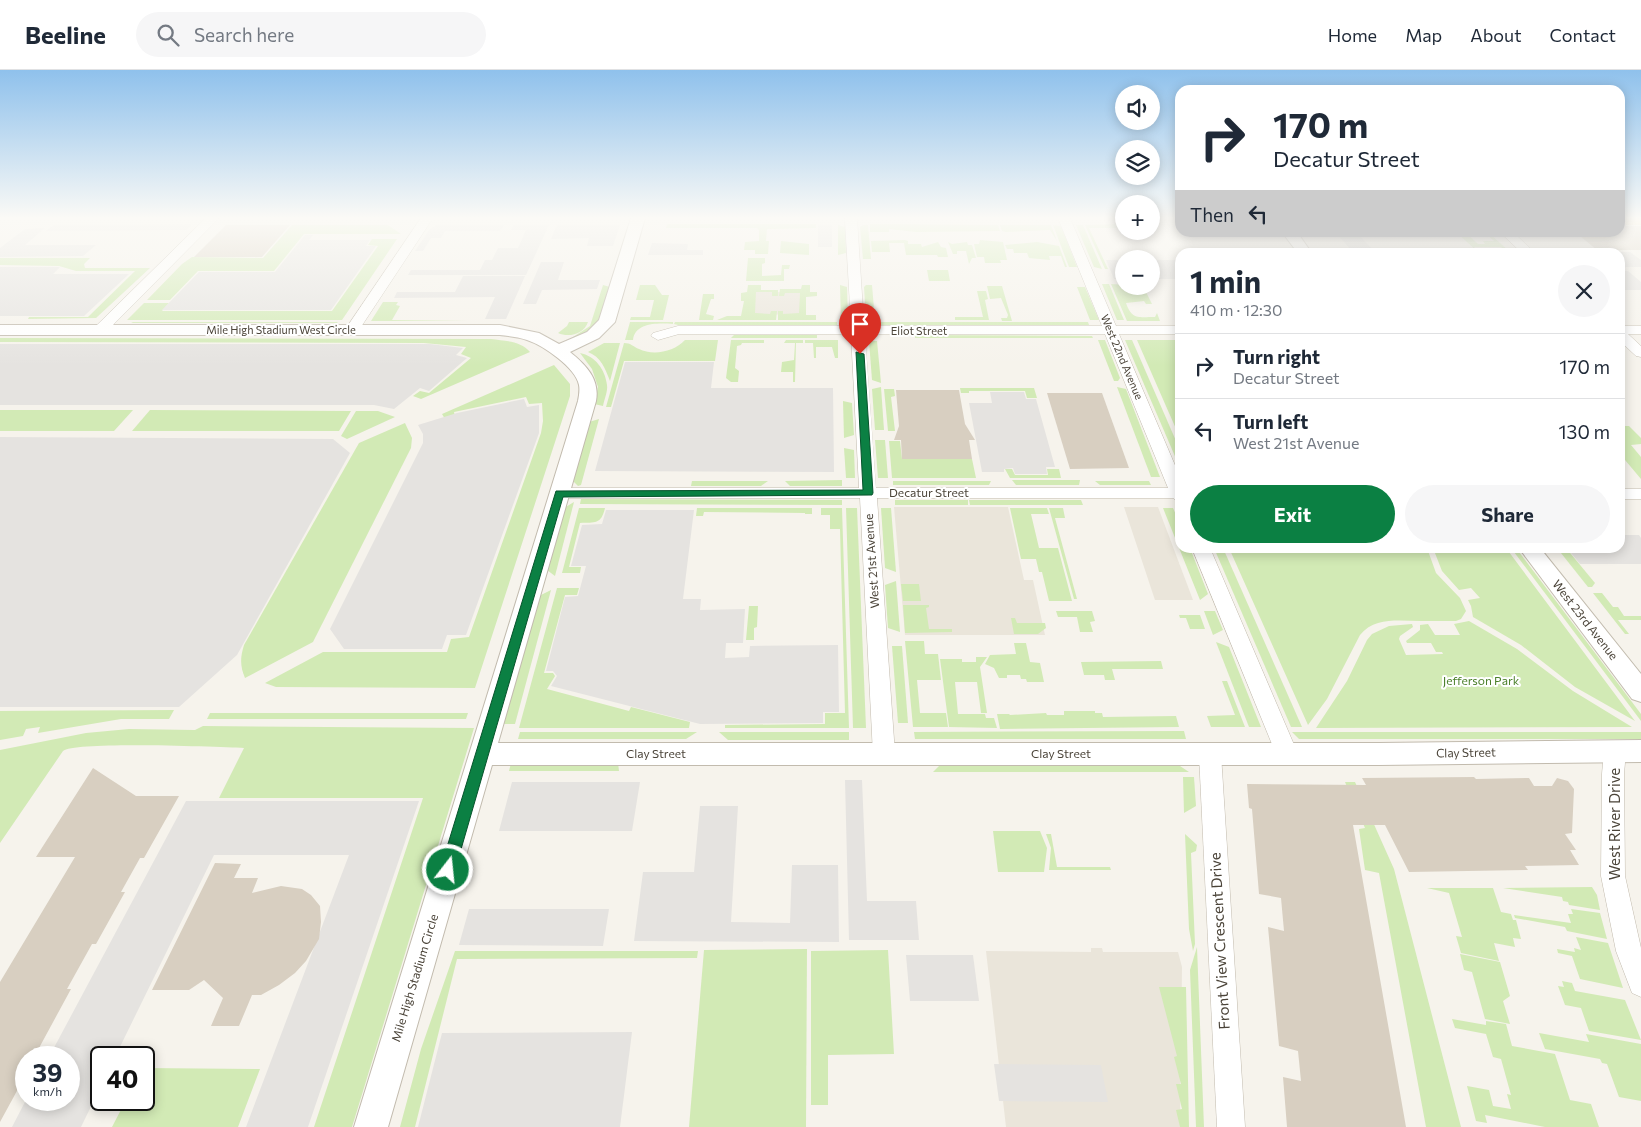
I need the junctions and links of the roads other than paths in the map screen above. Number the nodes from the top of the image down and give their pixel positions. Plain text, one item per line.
1 (163, 267) edge
2 (394, 267) edge
3 (623, 267) edge
4 (854, 267) edge
5 (1085, 267) edge
6 (0, 330) edge
7 (100, 330) junction
8 (352, 330) junction
9 (1111, 330) junction
10 (1175, 330) edge
11 (1625, 330) edge
12 (1641, 330) edge
13 (858, 331) junction
14 (658, 336) dead end
15 (1625, 339) edge
16 (557, 351) junction
17 (1641, 353) edge
18 (1175, 485) edge
19 (559, 493) junction
20 (868, 493) junction
21 (1625, 494) edge
22 (1641, 494) edge
23 (1175, 495) edge
24 (1203, 553) edge
25 (1533, 553) edge
26 (1641, 692) edge
27 (1616, 751) junction
28 (1641, 751) edge
29 (482, 754) junction
30 (884, 754) junction
31 (1210, 754) junction
32 (1287, 754) junction
33 (1641, 984) edge
34 (371, 1127) edge
35 (1231, 1127) edge

1 - 7 street
2 - 8 street
3 - 16 street
4 - 13 street, West 21st Avenue
5 - 9 street, West 22nd Avenue
6 - 7 street, Mile High Stadium West Circle
7 - 8 street, Mile High Stadium West Circle
8 - 16 street, Mile High Stadium West Circle
9 - 10 street, Eliot Street
9 - 13 street, Eliot Street
9 - 18 street, West 22nd Avenue
11 - 12 street
13 - 14 street, Eliot Street
13 - 20 street, West 21st Avenue
15 - 17 street
16 - 19 street, Mile High Stadium Circle
19 - 20 street, Decatur Street
19 - 29 street, Mile High Stadium Circle
20 - 23 street, Decatur Street
20 - 30 street, West 21st Avenue
21 - 22 street
24 - 32 street
25 - 26 street, West 23rd Avenue
27 - 28 street, Clay Street
27 - 32 street, Clay Street
27 - 33 street, West River Drive
29 - 30 street, Clay Street
29 - 34 street, Mile High Stadium Circle
30 - 31 street, Clay Street
31 - 32 street, Clay Street
31 - 35 street, Front View Crescent Drive

